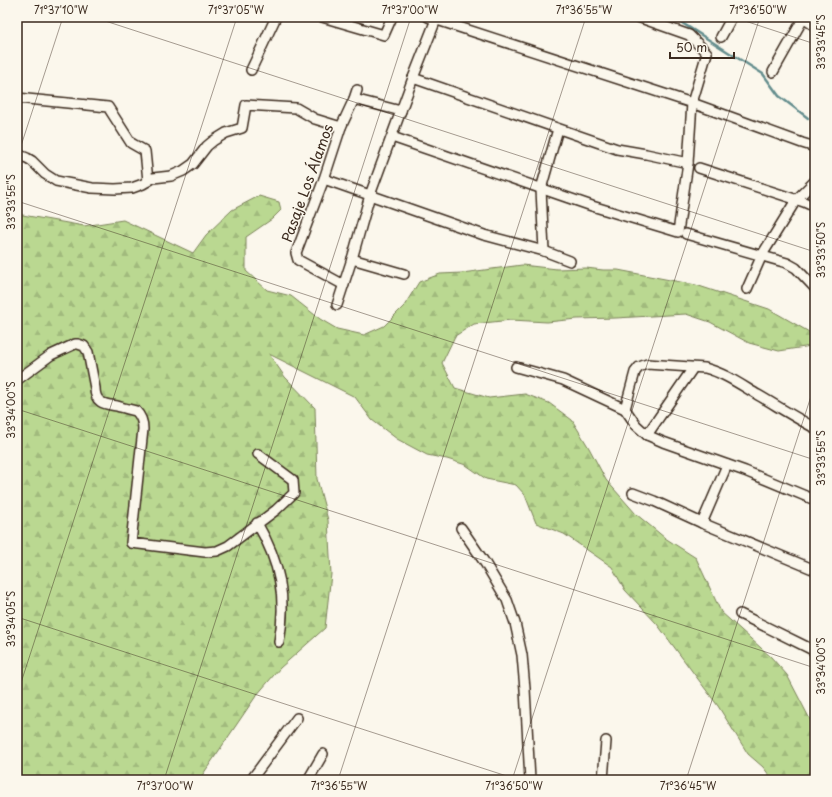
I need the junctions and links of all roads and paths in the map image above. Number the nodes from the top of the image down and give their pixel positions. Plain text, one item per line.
1 (276, 17) edge
2 (322, 17) edge
3 (392, 17) edge
4 (638, 17) edge
5 (732, 17) edge
6 (434, 18) edge
7 (802, 18) edge
8 (815, 26) edge
9 (721, 38) dead end
10 (251, 70) dead end
11 (773, 72) dead end
12 (413, 78) junction
13 (357, 90) dead end
14 (17, 98) edge
15 (354, 99) junction
16 (692, 103) junction
17 (401, 111) junction
18 (341, 127) junction
19 (558, 129) junction
20 (392, 137) junction
21 (815, 147) edge
22 (17, 154) edge
23 (688, 163) junction
24 (699, 168) dead end
25 (324, 179) junction
26 (148, 181) junction
27 (815, 181) edge
28 (541, 189) junction
29 (370, 195) junction
30 (796, 200) junction
31 (815, 207) edge
32 (686, 234) dead end
33 (544, 251) junction
34 (762, 255) junction
35 (352, 259) junction
36 (570, 261) dead end
37 (404, 274) dead end
38 (344, 285) junction
39 (815, 288) edge
40 (747, 289) dead end
41 (337, 305) dead end
42 (516, 367) dead end
43 (693, 368) junction
44 (17, 380) edge
45 (625, 409) junction
46 (815, 428) edge
47 (647, 435) junction
48 (258, 454) dead end
49 (727, 465) junction
50 (634, 493) dead end
51 (815, 500) edge
52 (257, 523) junction
53 (702, 523) junction
54 (461, 528) dead end
55 (815, 570) edge
56 (740, 614) dead end
57 (279, 642) dead end
58 (815, 651) edge
59 (297, 718) dead end
60 (606, 741) dead end
61 (323, 754) dead end
62 (251, 780) edge
63 (308, 780) edge
64 (530, 780) edge
65 (603, 780) edge

1 - 10 street
2 - 3 street
4 - 16 street
5 - 9 street
6 - 12 street
6 - 16 street
7 - 8 street
7 - 11 street
12 - 17 street
12 - 19 street
13 - 15 street, Pasaje Los Álamos
14 - 26 street
15 - 17 street
15 - 18 street, Pasaje Los Álamos
16 - 21 street
16 - 23 street
17 - 20 street
18 - 25 street, Pasaje Los Álamos
18 - 26 street
19 - 23 street
19 - 28 street
20 - 28 street
20 - 29 street
22 - 26 street
23 - 28 street
24 - 30 street
25 - 29 street
25 - 38 street, Pasaje Los Álamos
27 - 30 street
28 - 33 street
29 - 33 street
29 - 35 street
30 - 31 street
30 - 34 street
32 - 34 street
33 - 36 street
34 - 39 street
34 - 40 street
35 - 37 street
35 - 38 street
38 - 41 street
42 - 45 street
43 - 45 street
43 - 46 street
43 - 47 street
44 - 52 street
45 - 47 street
47 - 49 street
48 - 52 street
49 - 51 street
49 - 53 street
50 - 53 street
52 - 57 street
53 - 55 street
54 - 64 street
56 - 58 street
59 - 62 street
60 - 65 street
61 - 63 street

